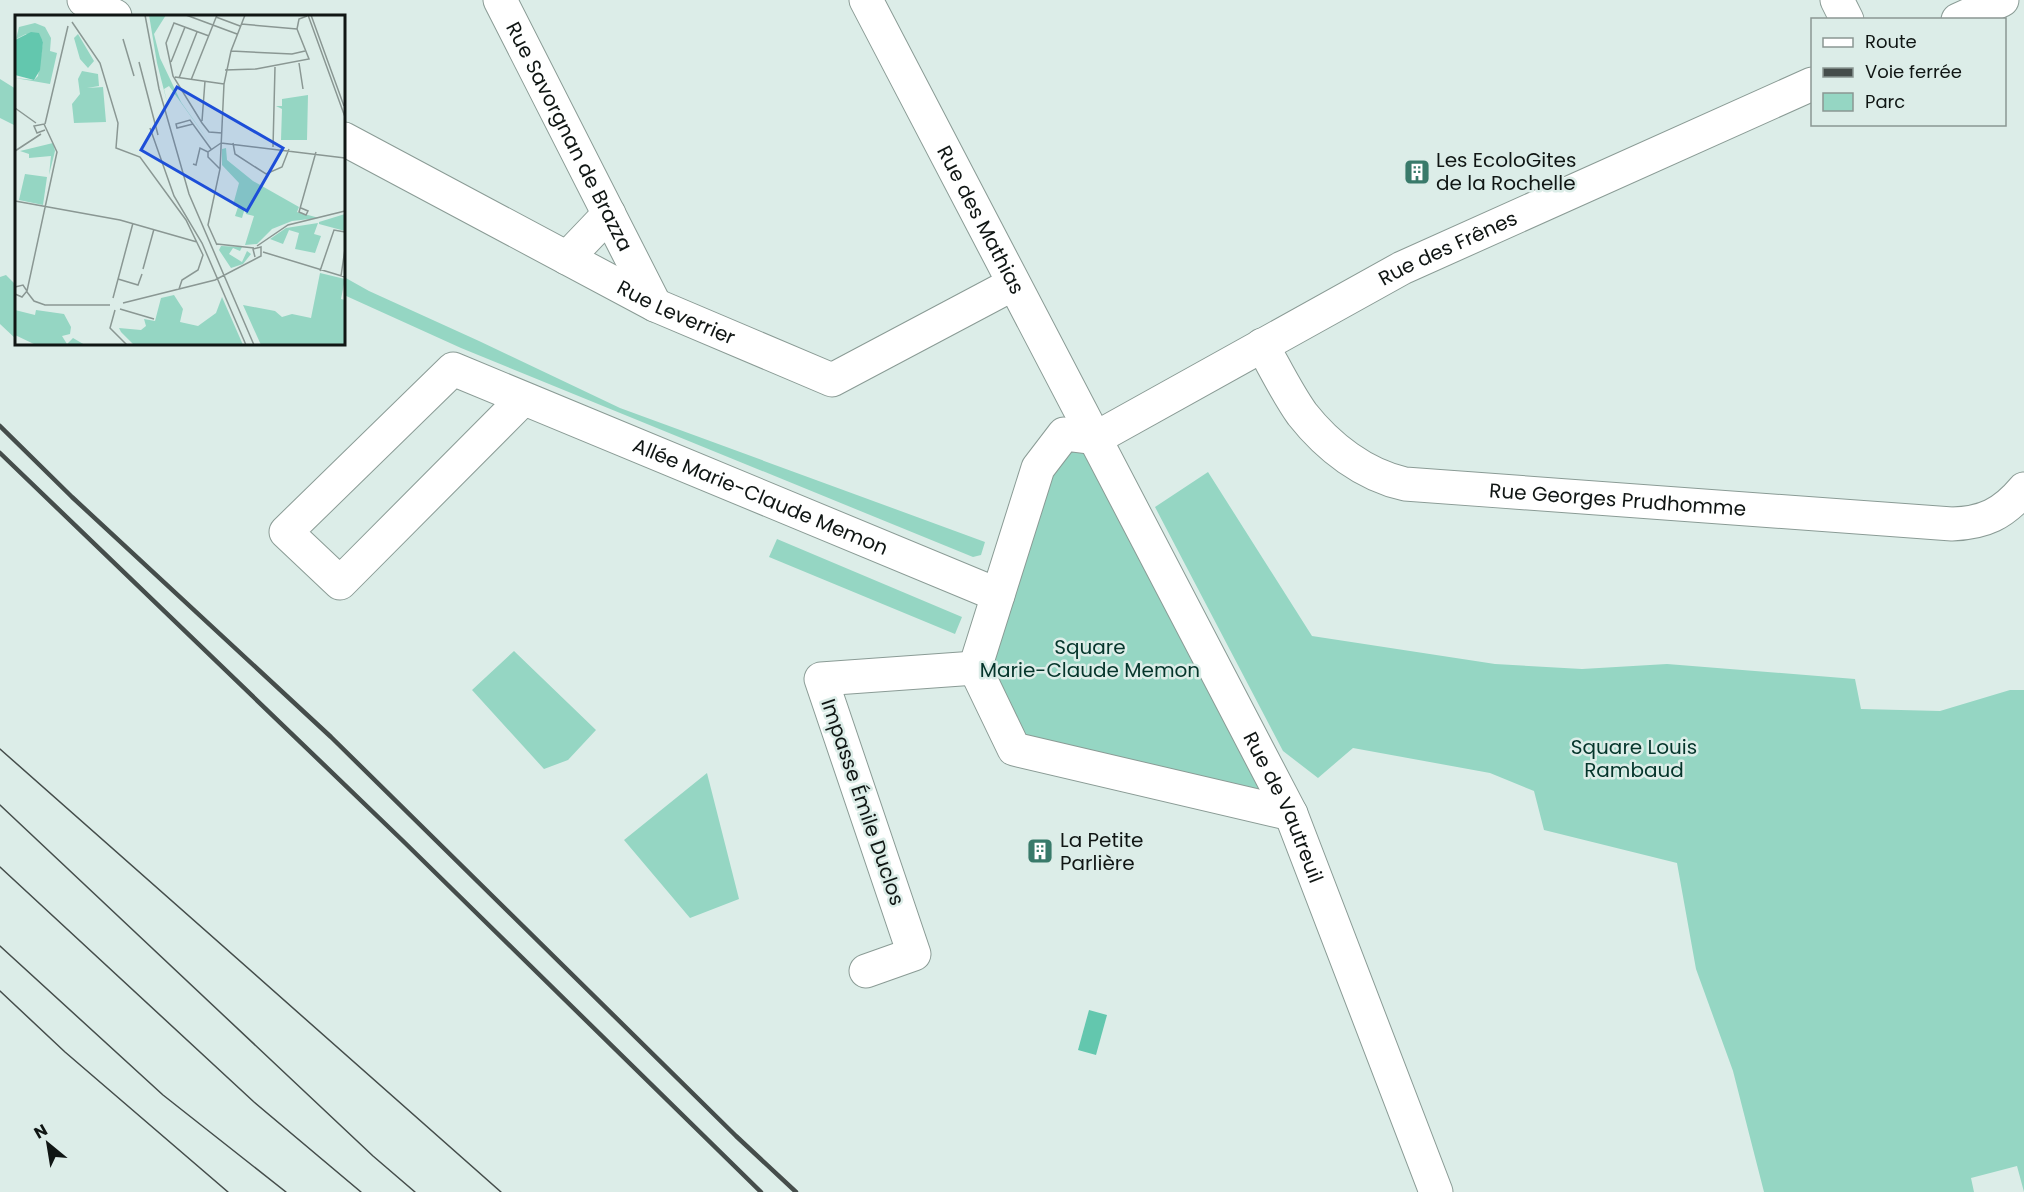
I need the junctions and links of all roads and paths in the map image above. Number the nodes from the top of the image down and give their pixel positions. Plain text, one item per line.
1 (84, 0) edge
2 (500, 0) edge
3 (866, 0) edge
4 (1837, 0) edge
5 (2002, 0) edge
6 (113, 15) edge
7 (1846, 18) edge
8 (1962, 18) edge
9 (1811, 84) edge
10 (345, 140) edge
11 (609, 214) junction
12 (567, 258) junction
13 (1013, 284) junction
14 (655, 305) junction
15 (1262, 345) junction
16 (523, 399) junction
17 (1096, 438) junction
18 (2024, 489) edge
19 (2009, 513) edge
20 (998, 595) junction
21 (975, 668) junction
22 (1284, 813) junction
23 (866, 971) dead end
24 (1436, 1192) edge

1 - 6 street
2 - 11 street, Rue Savorgnan de Brazza
3 - 13 street, Rue des Mathias
4 - 7 street
5 - 8 street
9 - 15 street, Rue des Frênes
10 - 12 street, Rue Leverrier
11 - 12 street
11 - 14 street, Rue Savorgnan de Brazza
12 - 14 street, Rue Leverrier
13 - 14 street, Rue Leverrier
13 - 17 street, Rue des Mathias
15 - 17 street, Rue des Frênes
15 - 19 street, Rue Georges Prudhomme
16 - 16 street, Allée Marie-Claude Memon
16 - 20 street, Allée Marie-Claude Memon
17 - 20 street
17 - 22 street, Rue de Vautreuil
18 - 19 street, Rue Georges Prudhomme
20 - 21 street
21 - 22 street
21 - 23 street, Impasse Émile Duclos
22 - 24 street, Rue de Vautreuil

